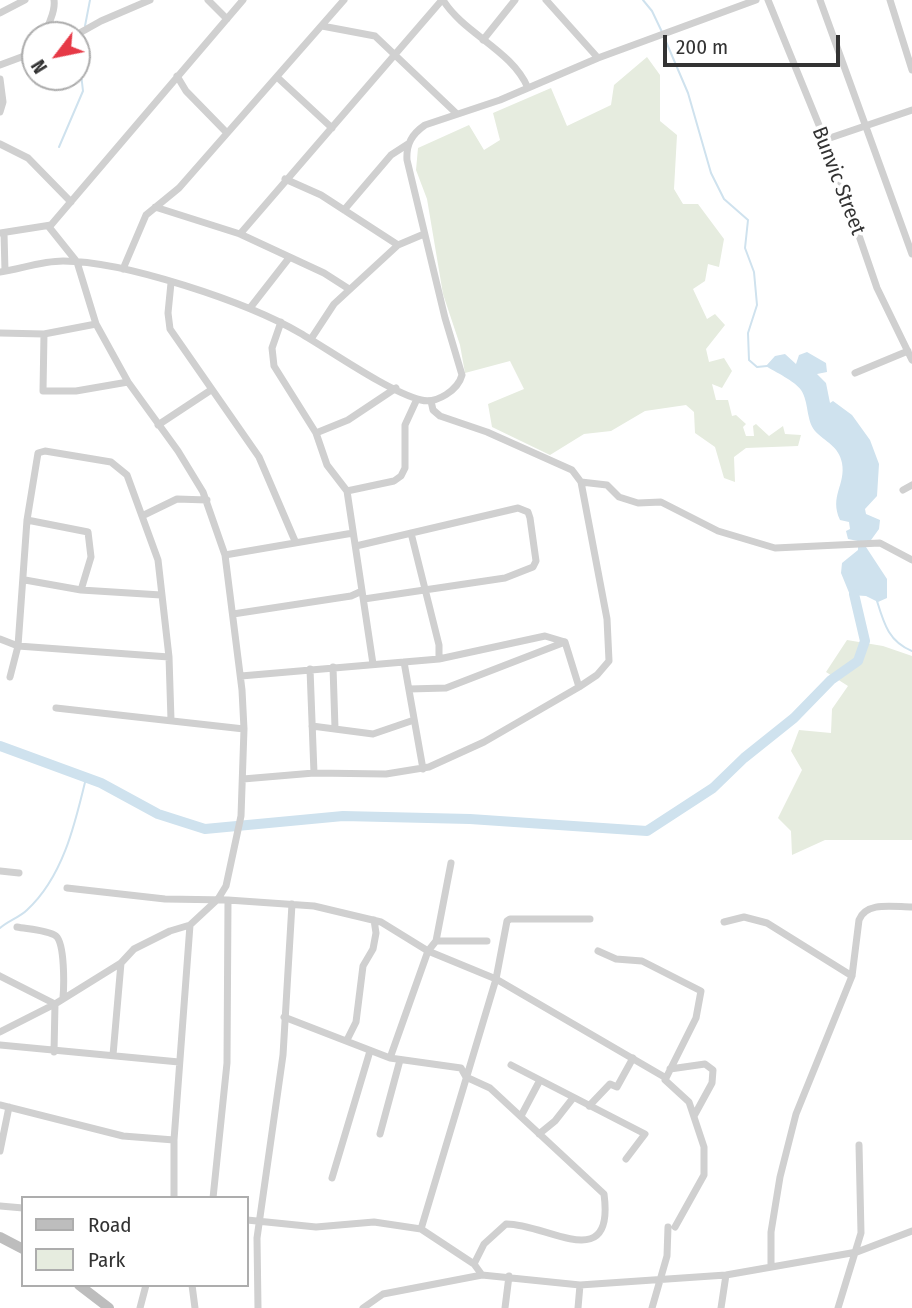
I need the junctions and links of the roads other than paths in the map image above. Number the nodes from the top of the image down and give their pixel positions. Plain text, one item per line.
1 (25, 0) edge
2 (54, 0) edge
3 (150, 0) edge
4 (208, 0) edge
5 (243, 0) edge
6 (344, 0) edge
7 (442, 0) edge
8 (514, 0) edge
9 (546, 0) edge
10 (756, 0) edge
11 (768, 0) edge
12 (820, 0) edge
13 (890, 0) edge
14 (0, 13) edge
15 (227, 19) junction
16 (49, 21) edge
17 (322, 26) junction
18 (91, 27) edge
19 (483, 40) junction
20 (396, 53) junction
21 (21, 57) edge
22 (598, 58) junction
23 (0, 65) edge
24 (912, 70) edge
25 (177, 76) junction
26 (277, 77) junction
27 (0, 79) edge
28 (528, 88) junction
29 (912, 110) edge
30 (0, 112) edge
31 (457, 114) junction
32 (332, 128) junction
33 (864, 128) junction
34 (227, 134) junction
35 (824, 140) junction
36 (0, 144) edge
37 (408, 144) junction
38 (285, 178) junction
39 (71, 202) junction
40 (155, 207) junction
41 (344, 210) junction
42 (49, 227) junction
43 (2, 233) edge
44 (240, 234) junction
45 (424, 234) junction
46 (398, 245) junction
47 (912, 254) edge
48 (289, 258) junction
49 (77, 262) junction
50 (123, 269) junction
51 (2, 272) edge
52 (175, 285) junction
53 (349, 289) junction
54 (250, 308) junction
55 (281, 322) junction
56 (96, 324) junction
57 (0, 333) edge
58 (44, 334) junction
59 (311, 339) junction
60 (908, 351) junction
61 (912, 360) edge
62 (855, 373) dead end
63 (128, 382) junction
64 (396, 388) junction
65 (211, 390) junction
66 (417, 399) junction
67 (432, 401) junction
68 (158, 425) junction
69 (316, 433) junction
70 (581, 482) junction
71 (912, 485) edge
72 (903, 490) dead end
73 (347, 491) junction
74 (207, 500) junction
75 (144, 516) junction
76 (27, 520) junction
77 (353, 533) junction
78 (411, 533) junction
79 (295, 541) junction
80 (356, 546) junction
81 (225, 555) junction
82 (912, 561) edge
83 (25, 580) junction
84 (424, 588) junction
85 (80, 590) junction
86 (161, 595) junction
87 (363, 595) junction
88 (233, 614) junction
89 (0, 639) edge
90 (565, 642) junction
91 (18, 646) junction
92 (169, 657) junction
93 (439, 659) junction
94 (404, 662) junction
95 (373, 664) junction
96 (333, 667) junction
97 (310, 670) junction
98 (241, 676) junction
99 (10, 677) dead end
100 (579, 687) junction
101 (408, 689) junction
102 (56, 708) dead end
103 (170, 720) junction
104 (414, 720) junction
105 (312, 726) junction
106 (335, 728) junction
107 (244, 729) junction
108 (423, 769) junction
109 (314, 773) junction
110 (243, 779) junction
111 (451, 863) dead end
112 (0, 871) edge
113 (19, 873) dead end
114 (67, 888) dead end
115 (218, 900) junction
116 (228, 900) junction
117 (292, 904) junction
118 (912, 907) edge
119 (374, 919) junction
120 (590, 919) dead end
121 (724, 922) dead end
122 (190, 925) junction
123 (17, 927) dead end
124 (436, 941) junction
125 (487, 941) dead end
126 (428, 951) junction
127 (597, 951) dead end
128 (121, 962) junction
129 (0, 976) edge
130 (852, 976) junction
131 (496, 979) junction
132 (64, 998) junction
133 (55, 1004) junction
134 (284, 1017) junction
135 (0, 1032) edge
136 (347, 1040) junction
137 (0, 1045) edge
138 (370, 1051) junction
139 (54, 1052) junction
140 (113, 1055) junction
141 (390, 1058) junction
142 (633, 1058) junction
143 (400, 1060) junction
144 (179, 1062) junction
145 (511, 1065) dead end
146 (670, 1069) junction
147 (466, 1077) junction
148 (666, 1077) junction
149 (540, 1080) junction
150 (573, 1098) junction
151 (589, 1105) junction
152 (4, 1106) edge
153 (522, 1116) junction
154 (693, 1118) junction
155 (380, 1134) dead end
156 (539, 1134) junction
157 (174, 1140) junction
158 (859, 1145) dead end
159 (0, 1151) edge
160 (626, 1159) dead end
161 (331, 1178) dead end
162 (174, 1196) edge
163 (214, 1196) edge
164 (0, 1206) edge
165 (21, 1208) edge
166 (248, 1220) edge
167 (261, 1222) junction
168 (421, 1229) junction
169 (912, 1231) edge
170 (0, 1237) edge
171 (21, 1248) edge
172 (857, 1252) junction
173 (474, 1264) junction
174 (771, 1265) junction
175 (482, 1275) junction
176 (726, 1275) junction
177 (509, 1276) junction
178 (658, 1281) junction
179 (580, 1285) junction
180 (82, 1287) edge
181 (145, 1287) edge
182 (192, 1287) edge
183 (109, 1308) edge
184 (139, 1308) edge
185 (195, 1308) edge
186 (258, 1308) edge
187 (363, 1308) edge
188 (505, 1308) edge
189 (578, 1308) edge
190 (652, 1308) edge
191 (721, 1308) edge
192 (838, 1308) edge

1 - 14 street
2 - 16 street
3 - 18 street
4 - 15 street
5 - 15 street
6 - 17 street
7 - 19 street
7 - 20 street
8 - 19 street
9 - 22 street
10 - 22 street
11 - 35 street, Bunvic Street
12 - 33 street
13 - 24 street
15 - 25 street
17 - 20 street
17 - 26 street
19 - 28 street
20 - 31 street
20 - 32 street
21 - 23 street
22 - 28 street
25 - 34 street
25 - 39 street
26 - 32 street
26 - 34 street
27 - 30 street
28 - 31 street
29 - 33 street
31 - 37 street
32 - 38 street
33 - 35 street
33 - 47 street
34 - 40 street
35 - 60 street, Bunvic Street
36 - 39 street
37 - 41 street
37 - 45 street
38 - 41 street
38 - 44 street
39 - 42 street
40 - 44 street
40 - 50 street
41 - 46 street
42 - 43 street
42 - 49 street
43 - 51 street
44 - 48 street
45 - 46 street
45 - 67 street
46 - 53 street
48 - 53 street
48 - 54 street
49 - 50 street
49 - 51 street
49 - 56 street
50 - 52 street
52 - 54 street
52 - 65 street
53 - 59 street
54 - 55 street
55 - 59 street
55 - 69 street
56 - 58 street
56 - 63 street
57 - 58 street
58 - 63 street
59 - 64 street
60 - 61 street, Bunvic Street
60 - 62 street
63 - 68 street
64 - 66 street
64 - 69 street
65 - 68 street
65 - 79 street
66 - 67 street
66 - 73 street
67 - 70 street
68 - 74 street
69 - 73 street
70 - 82 street
70 - 100 street
71 - 72 street
73 - 77 street
74 - 75 street
74 - 81 street
75 - 76 street
75 - 86 street
76 - 83 street
76 - 85 street
77 - 79 street
77 - 80 street
78 - 80 street
78 - 84 street
78 - 84 street
79 - 81 street
80 - 87 street
81 - 88 street
83 - 85 street
83 - 91 street
84 - 87 street
84 - 93 street
85 - 86 street
86 - 92 street
87 - 88 street
87 - 95 street
88 - 98 street
89 - 91 street
90 - 93 street
90 - 100 street
90 - 101 street
91 - 92 street
91 - 99 street
92 - 103 street
93 - 94 street
94 - 95 street
94 - 101 street
95 - 96 street
96 - 97 street
96 - 106 street
97 - 98 street
97 - 105 street
98 - 107 street
100 - 108 street
101 - 104 street
102 - 103 street
103 - 107 street
104 - 106 street
104 - 108 street
105 - 106 street
105 - 109 street
107 - 110 street
108 - 109 street
109 - 110 street
110 - 115 street
111 - 124 street
112 - 113 street
114 - 115 street
115 - 116 street
115 - 122 street
116 - 117 street
116 - 163 street
117 - 119 street
117 - 134 street
118 - 130 street
119 - 126 street
119 - 136 street
120 - 131 street
121 - 130 street
122 - 128 street
122 - 144 street
123 - 132 street
124 - 125 street
124 - 126 street
126 - 131 street
126 - 141 street
127 - 146 street
128 - 132 street
128 - 140 street
129 - 133 street
130 - 174 street
131 - 142 street
131 - 147 street
132 - 133 street
133 - 135 street
133 - 139 street
134 - 136 street
134 - 167 street
136 - 138 street
137 - 139 street
138 - 141 street
138 - 161 street
139 - 140 street
140 - 144 street
141 - 143 street
142 - 148 street
142 - 151 street
143 - 147 street
143 - 155 street
144 - 157 street
145 - 149 street
146 - 148 street
146 - 154 street
147 - 153 street
147 - 168 street
148 - 154 street
149 - 150 street
149 - 153 street
150 - 151 street
150 - 156 street
151 - 160 street
152 - 157 street
152 - 159 street
153 - 156 street
154 - 178 street
156 - 173 street
157 - 162 street
158 - 172 street
164 - 165 street
166 - 167 street
167 - 168 street
167 - 186 street
168 - 173 street
169 - 172 street
170 - 171 street
172 - 174 street
172 - 192 street
173 - 175 street
174 - 176 street
175 - 177 street
175 - 187 street
176 - 178 street
176 - 191 street
177 - 179 street
177 - 188 street
178 - 179 street
178 - 190 street
179 - 189 street
180 - 183 street
181 - 184 street
182 - 185 street

